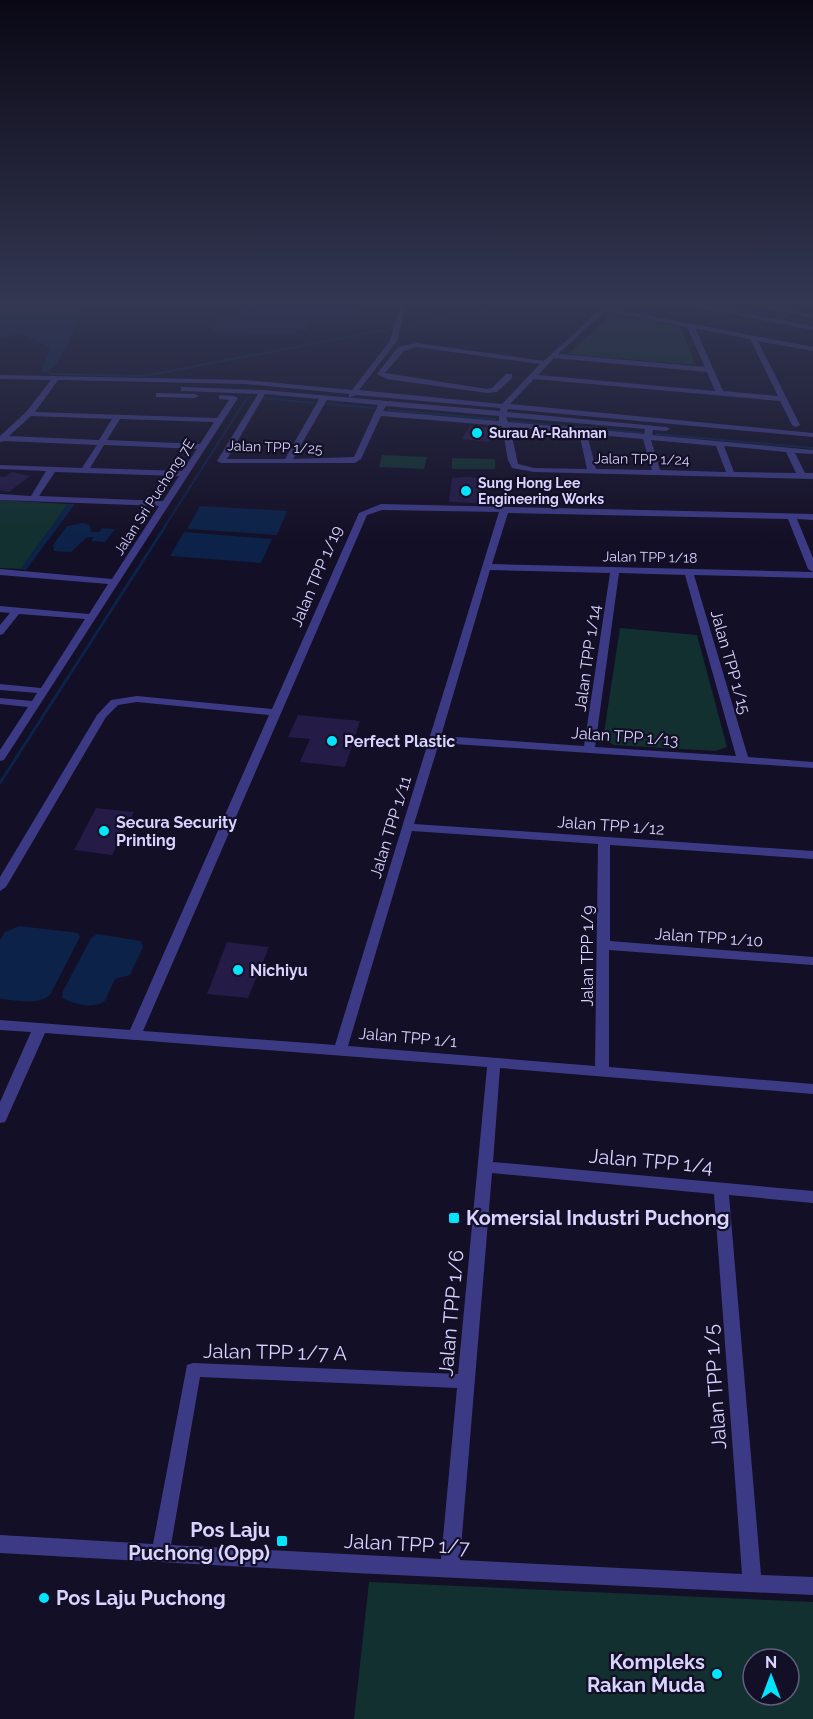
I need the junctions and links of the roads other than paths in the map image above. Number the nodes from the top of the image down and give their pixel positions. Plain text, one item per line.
1 (50, 381) edge
2 (54, 381) edge
3 (58, 381) edge
4 (96, 381) edge
5 (362, 381) edge
6 (417, 381) edge
7 (503, 381) edge
8 (527, 381) edge
9 (581, 381) edge
10 (714, 381) edge
11 (774, 381) edge
12 (0, 384) edge
13 (355, 391) junction
14 (263, 392) junction
15 (720, 393) junction
16 (159, 395) dead end
17 (324, 398) junction
18 (783, 399) junction
19 (348, 400) junction
20 (383, 404) junction
21 (506, 406) junction
22 (379, 412) junction
23 (28, 414) junction
24 (117, 418) junction
25 (220, 420) junction
26 (505, 424) junction
27 (796, 425) junction
28 (813, 427) edge
29 (582, 430) junction
30 (649, 432) junction
31 (813, 435) edge
32 (1, 439) edge
33 (102, 442) junction
34 (719, 443) junction
35 (813, 443) edge
36 (203, 447) junction
37 (789, 449) junction
38 (813, 452) edge
39 (287, 462) junction
40 (0, 467) edge
41 (52, 469) junction
42 (85, 470) junction
43 (592, 471) junction
44 (657, 473) junction
45 (186, 474) junction
46 (731, 474) junction
47 (802, 476) junction
48 (813, 476) edge
49 (0, 497) edge
50 (34, 498) junction
51 (166, 504) junction
52 (504, 510) junction
53 (791, 516) junction
54 (813, 517) edge
55 (486, 567) junction
56 (813, 569) edge
57 (615, 570) junction
58 (0, 572) edge
59 (689, 572) junction
60 (813, 575) edge
61 (116, 582) junction
62 (0, 609) edge
63 (16, 610) junction
64 (92, 617) junction
65 (0, 632) edge
66 (0, 687) edge
67 (44, 691) junction
68 (0, 701) edge
69 (36, 704) junction
70 (275, 712) junction
71 (434, 739) junction
72 (589, 750) junction
73 (0, 758) edge
74 (743, 760) junction
75 (813, 765) edge
76 (407, 827) junction
77 (604, 841) junction
78 (813, 855) edge
79 (0, 887) edge
80 (603, 945) junction
81 (813, 961) edge
82 (0, 1025) edge
83 (40, 1028) junction
84 (135, 1034) junction
85 (340, 1050) junction
86 (494, 1062) junction
87 (602, 1071) junction
88 (813, 1089) edge
89 (0, 1118) edge
90 (484, 1167) junction
91 (721, 1189) junction
92 (813, 1197) edge
93 (466, 1381) junction
94 (0, 1544) edge
95 (160, 1552) junction
96 (450, 1568) junction
97 (752, 1583) junction
98 (813, 1586) edge

1 - 12 street
2 - 23 street
3 - 14 street
4 - 13 street
5 - 13 street
6 - 7 street
8 - 21 street
9 - 15 street
10 - 15 street
11 - 18 street
13 - 19 street
13 - 21 street
14 - 17 street
14 - 39 street, Jalan TPP 1/25
15 - 18 street
16 - 25 street, Jalan Sri Puchong 7E
17 - 19 street
17 - 39 street
18 - 27 street
19 - 20 street
20 - 21 street
20 - 22 street, Jalan TPP 1/25
21 - 26 street
21 - 27 street
21 - 30 street
21 - 31 street
22 - 26 street
22 - 39 street, Jalan TPP 1/25
23 - 24 street
23 - 32 street
24 - 25 street
24 - 33 street
25 - 36 street, Jalan Sri Puchong 7E
26 - 29 street
26 - 43 street, Jalan TPP 1/24
27 - 28 street
29 - 30 street
29 - 43 street
30 - 34 street
30 - 35 street
30 - 44 street
32 - 33 street
33 - 36 street
33 - 42 street
34 - 37 street
34 - 46 street
36 - 45 street, Jalan Sri Puchong 7E
37 - 38 street
37 - 47 street
40 - 41 street
41 - 42 street
41 - 50 street
42 - 45 street
43 - 44 street, Jalan TPP 1/24
44 - 46 street, Jalan TPP 1/24
45 - 51 street, Jalan Sri Puchong 7E
46 - 47 street, Jalan TPP 1/24
47 - 48 street, Jalan TPP 1/24
49 - 50 street
50 - 51 street
51 - 61 street, Jalan Sri Puchong 7E
52 - 53 street, Jalan TPP 1/19
52 - 55 street, Jalan TPP 1/11
52 - 70 street, Jalan TPP 1/19
53 - 54 street, Jalan TPP 1/19
53 - 56 street
55 - 57 street, Jalan TPP 1/18
55 - 71 street, Jalan TPP 1/11
57 - 59 street, Jalan TPP 1/18
57 - 72 street, Jalan TPP 1/14
58 - 61 street
59 - 60 street, Jalan TPP 1/18
59 - 74 street, Jalan TPP 1/15
61 - 64 street, Jalan Sri Puchong 7E
62 - 63 street
63 - 64 street
63 - 65 street
64 - 67 street, Jalan Sri Puchong 7E
66 - 67 street
67 - 69 street, Jalan Sri Puchong 7E
68 - 69 street
69 - 73 street, Jalan Sri Puchong 7E
70 - 79 street
70 - 84 street, Jalan TPP 1/19
71 - 72 street, Jalan TPP 1/13
71 - 76 street, Jalan TPP 1/11
72 - 74 street, Jalan TPP 1/13
74 - 75 street, Jalan TPP 1/13
76 - 77 street, Jalan TPP 1/12
76 - 85 street, Jalan TPP 1/11
77 - 78 street, Jalan TPP 1/12
77 - 80 street, Jalan TPP 1/9
80 - 81 street, Jalan TPP 1/10
80 - 87 street, Jalan TPP 1/9
82 - 83 street, Jalan TPP 1/1
83 - 84 street, Jalan TPP 1/1
83 - 89 street
84 - 85 street, Jalan TPP 1/1
85 - 86 street, Jalan TPP 1/1
86 - 87 street, Jalan TPP 1/1
86 - 90 street, Jalan TPP 1/6
87 - 88 street, Jalan TPP 1/1
90 - 91 street, Jalan TPP 1/4
90 - 93 street, Jalan TPP 1/6
91 - 92 street, Jalan TPP 1/4
91 - 97 street, Jalan TPP 1/5
93 - 95 street, Jalan TPP 1/7 A
93 - 96 street, Jalan TPP 1/6
94 - 95 street, Jalan TPP 1/7
95 - 96 street, Jalan TPP 1/7
96 - 97 street, Jalan TPP 1/7
97 - 98 street, Jalan TPP 1/7

